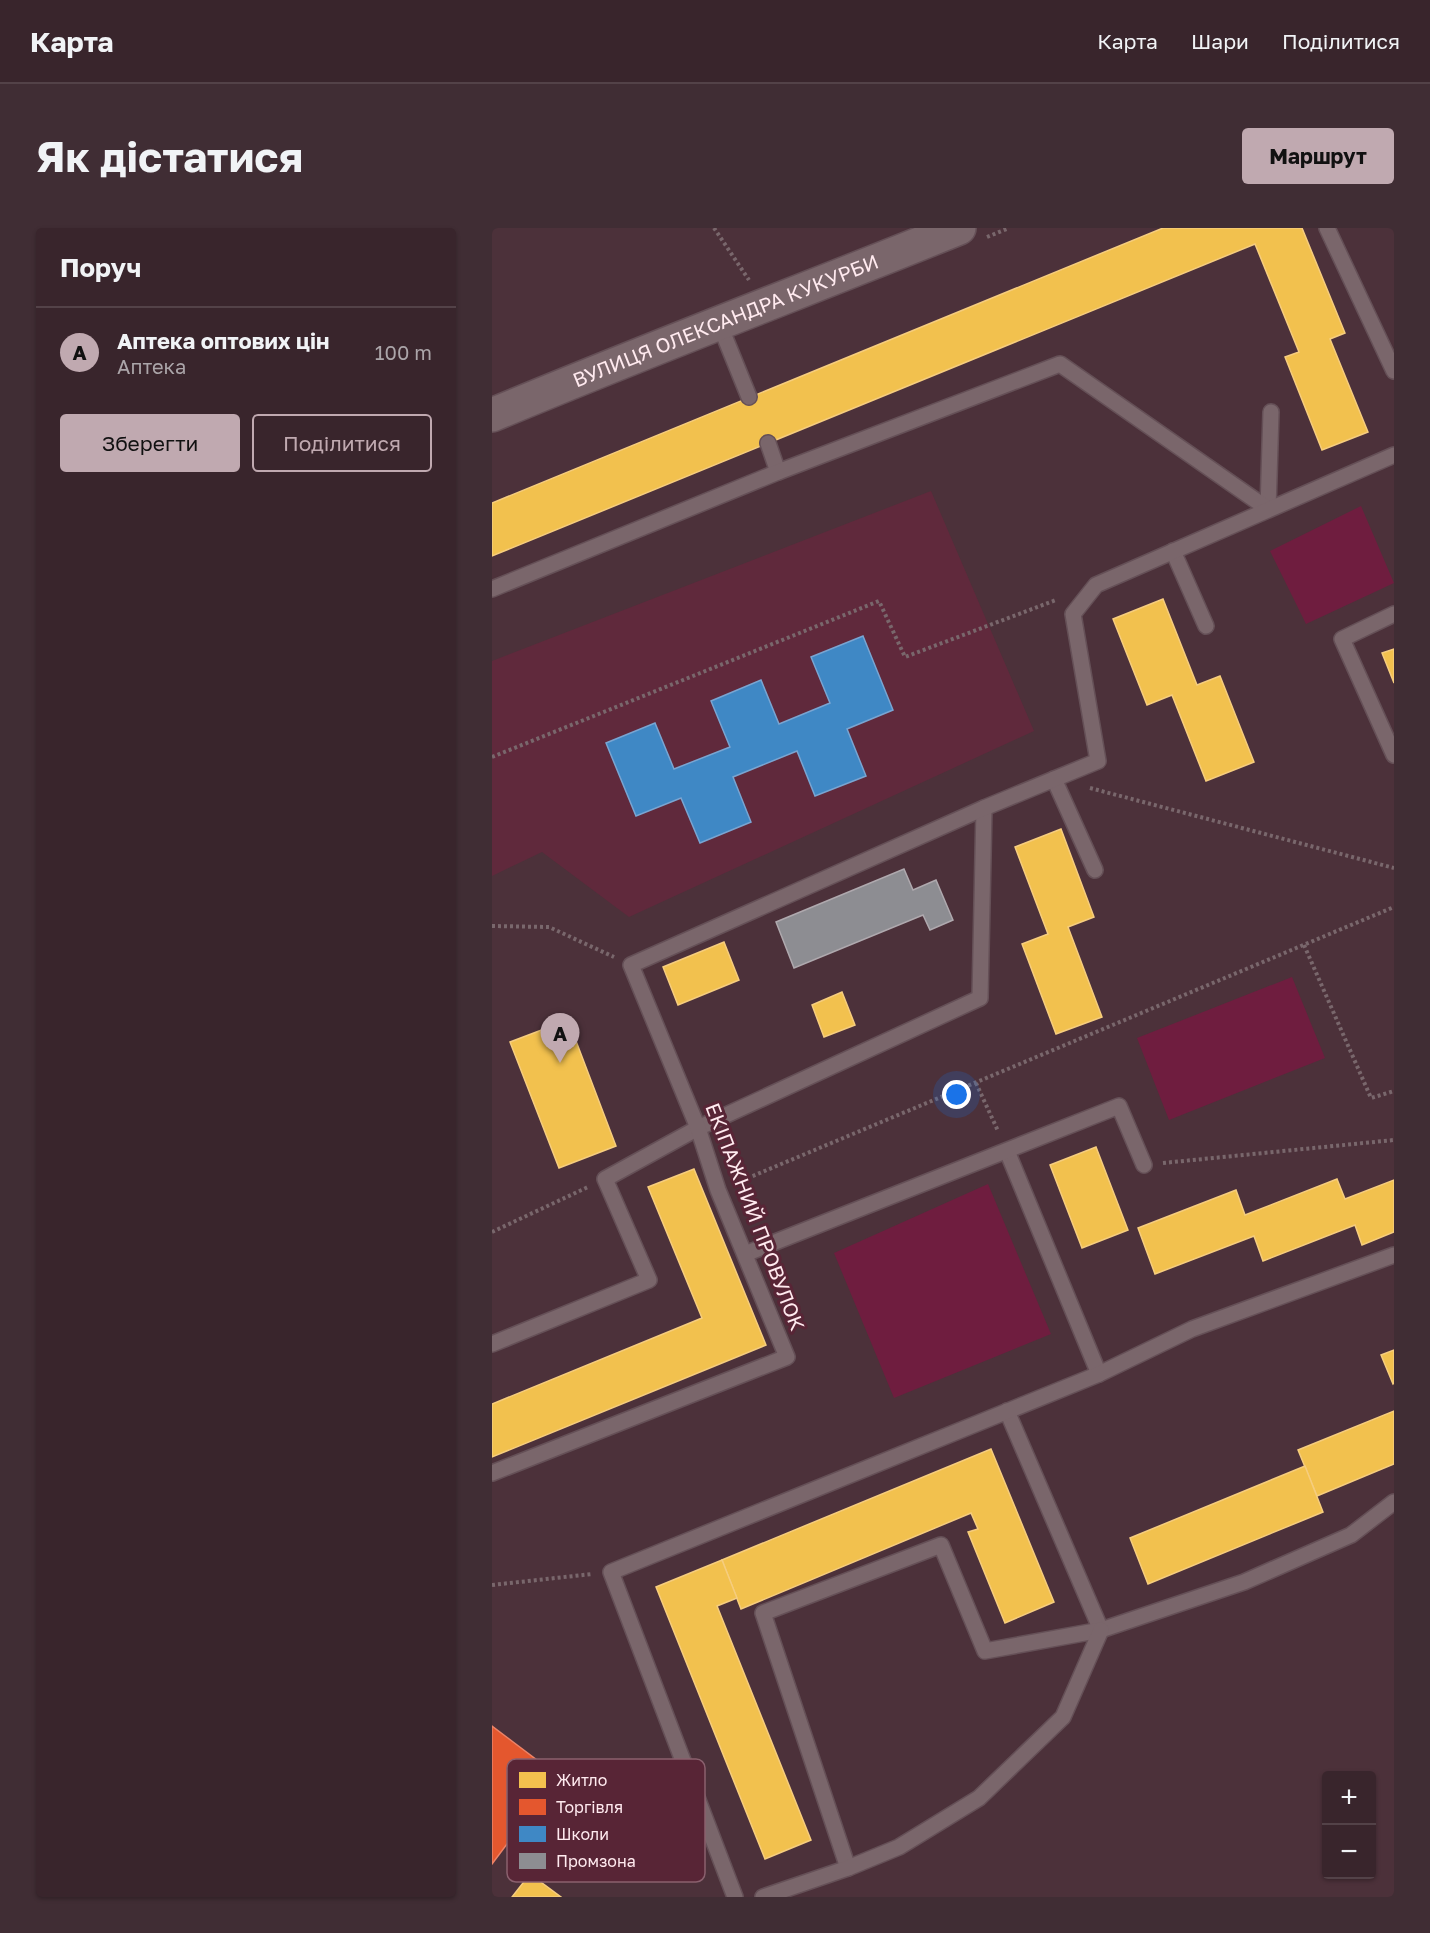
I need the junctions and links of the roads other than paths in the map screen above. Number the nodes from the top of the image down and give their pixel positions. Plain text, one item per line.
1 (959, 228) edge
2 (1327, 228) edge
3 (719, 323) junction
4 (1394, 372) edge
5 (749, 397) dead end
6 (1271, 412) dead end
7 (492, 414) edge
8 (768, 443) dead end
9 (1394, 455) edge
10 (778, 472) junction
11 (1268, 509) junction
12 (1173, 551) junction
13 (492, 589) edge
14 (1394, 614) edge
15 (1206, 626) dead end
16 (1394, 755) edge
17 (1054, 779) junction
18 (984, 808) junction
19 (1095, 870) dead end
20 (698, 1128) junction
21 (1007, 1151) junction
22 (1144, 1165) road end
23 (745, 1254) junction
24 (1394, 1255) edge
25 (492, 1344) edge
26 (1099, 1374) junction
27 (1008, 1411) junction
28 (492, 1473) edge
29 (1394, 1502) edge
30 (1101, 1630) junction
31 (682, 1759) edge
32 (705, 1818) edge
33 (848, 1868) junction
34 (735, 1897) edge
35 (763, 1897) edge

1 - 3 street, ВУЛИЦЯ ОЛЕКСАНДРА КУКУРБИ
2 - 4 lane
3 - 5 lane
3 - 7 street, ВУЛИЦЯ ОЛЕКСАНДРА КУКУРБИ
6 - 11 lane
8 - 10 lane
9 - 11 lane
10 - 11 lane
10 - 13 lane
11 - 12 lane
12 - 15 lane
12 - 17 lane
14 - 16 lane
17 - 18 lane
17 - 19 lane
18 - 20 lane
18 - 20 lane, ЕКІПАЖНИЙ ПРОВУЛОК
20 - 23 lane, ЕКІПАЖНИЙ ПРОВУЛОК
20 - 25 lane
21 - 22 lane
21 - 23 lane
21 - 26 lane
23 - 28 lane, ЕКІПАЖНИЙ ПРОВУЛОК
24 - 26 lane
26 - 27 lane
27 - 30 lane
27 - 31 lane
29 - 30 lane
30 - 33 lane
30 - 33 lane
32 - 34 lane
33 - 35 lane

